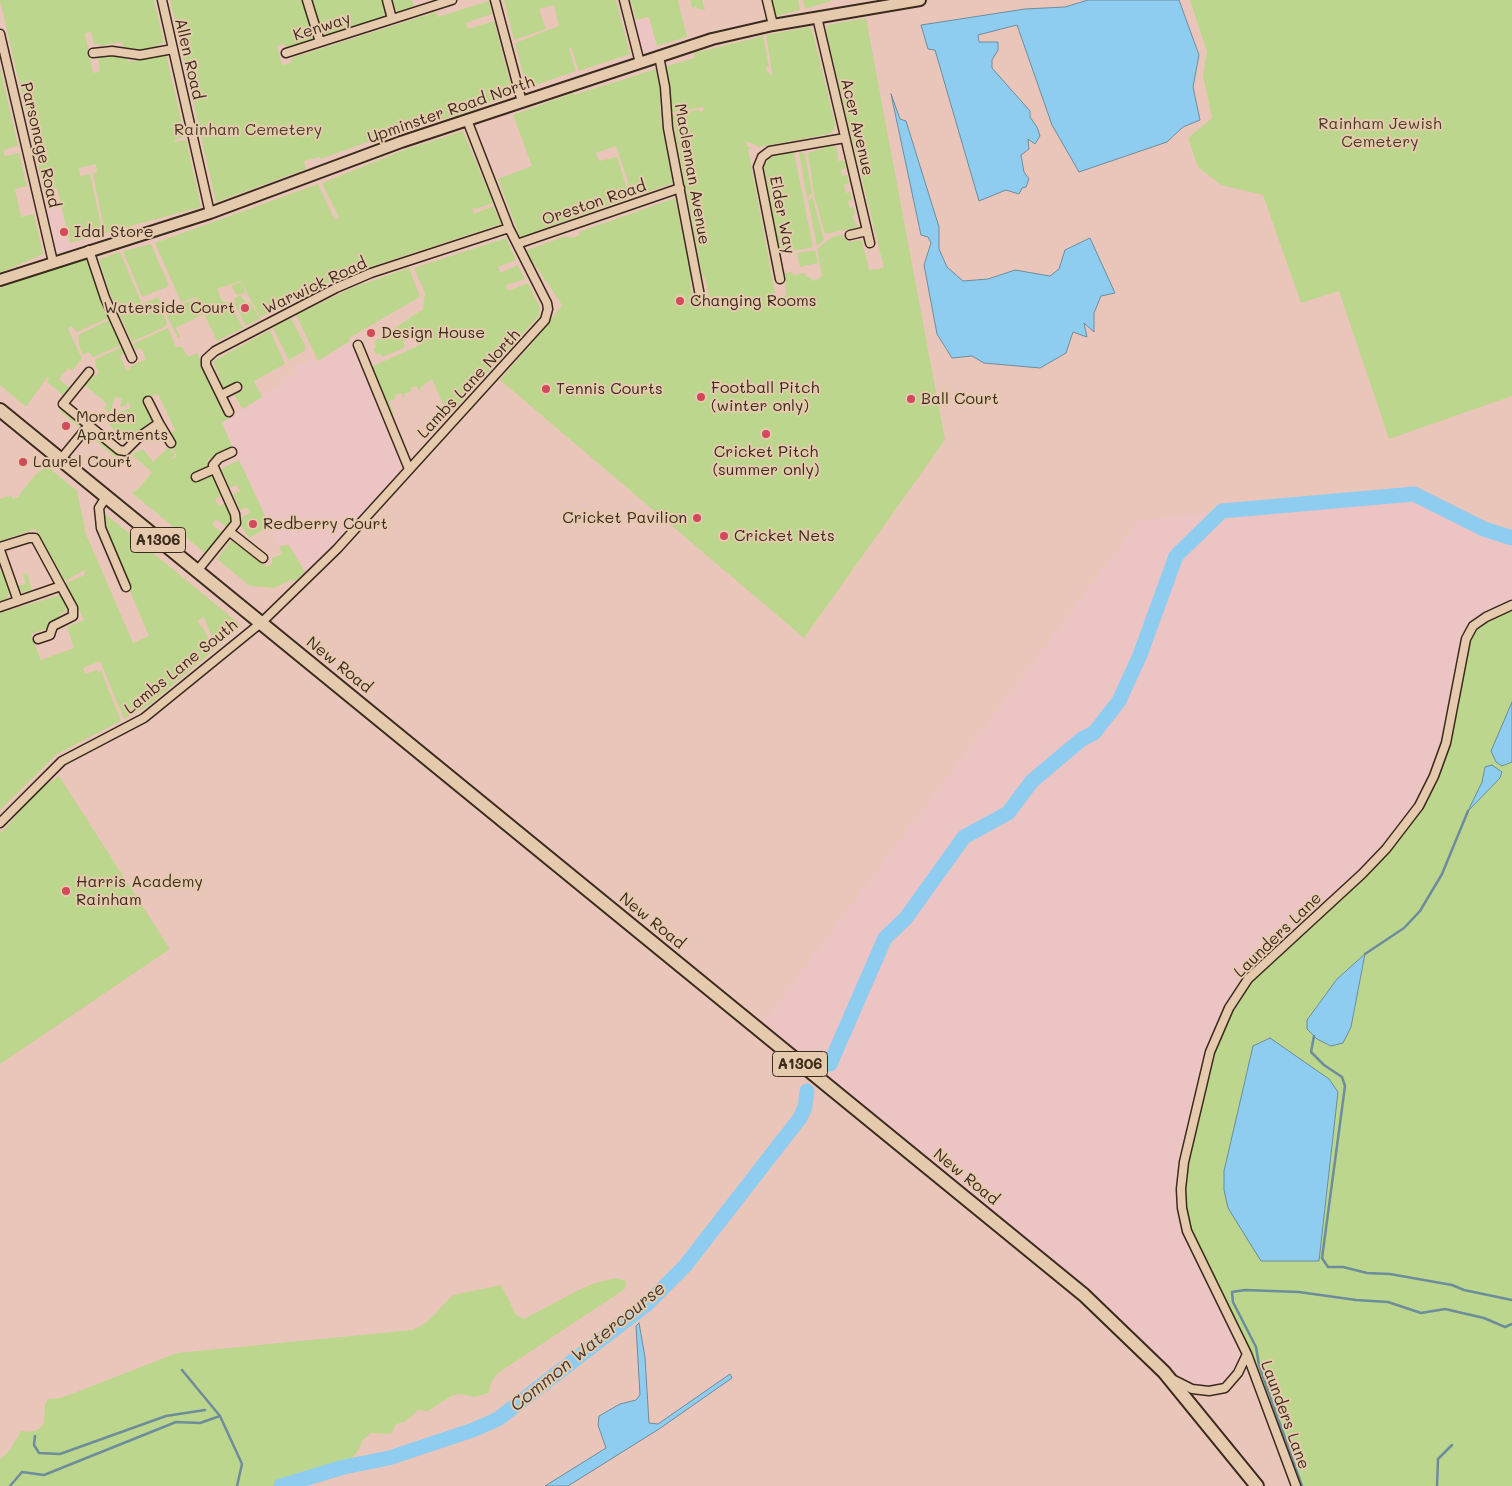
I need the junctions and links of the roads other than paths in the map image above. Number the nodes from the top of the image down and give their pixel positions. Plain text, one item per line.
1 (162, 0) edge
2 (307, 0) edge
3 (386, 0) edge
4 (452, 0) edge
5 (496, 0) edge
6 (624, 0) edge
7 (767, 0) edge
8 (920, 0) edge
9 (817, 17) junction
10 (392, 19) junction
11 (773, 25) junction
12 (0, 34) edge
13 (320, 42) junction
14 (173, 49) junction
15 (93, 53) dead end
16 (286, 54) dead end
17 (659, 56) junction
18 (640, 63) junction
19 (522, 102) junction
20 (466, 120) junction
21 (845, 138) junction
22 (680, 188) junction
23 (210, 213) junction
24 (510, 228) junction
25 (868, 231) junction
26 (850, 235) dead end
27 (870, 243) dead end
28 (517, 244) junction
29 (89, 250) junction
30 (53, 262) junction
31 (780, 278) dead end
32 (0, 280) edge
33 (700, 296) dead end
34 (358, 345) dead end
35 (132, 358) dead end
36 (89, 372) dead end
37 (237, 387) dead end
38 (221, 395) junction
39 (148, 401) dead end
40 (0, 410) edge
41 (229, 412) dead end
42 (159, 423) junction
43 (89, 425) junction
44 (171, 443) dead end
45 (232, 452) dead end
46 (61, 459) junction
47 (214, 469) junction
48 (409, 469) junction
49 (196, 477) dead end
50 (106, 497) junction
51 (230, 532) junction
52 (0, 549) edge
53 (263, 558) dead end
54 (197, 572) junction
55 (61, 586) junction
56 (126, 587) dead end
57 (18, 601) junction
58 (1512, 606) edge
59 (0, 607) edge
60 (262, 622) junction
61 (38, 639) dead end
62 (0, 823) edge
63 (1248, 1354) junction
64 (1164, 1372) junction
65 (1257, 1486) edge
66 (1296, 1486) edge

1 - 14 street, Allen Road
2 - 13 street
3 - 10 street
4 - 10 street, Kenway
5 - 19 street
6 - 18 street
7 - 11 street
8 - 9 street, Upminster Road North
9 - 11 street, Upminster Road North
9 - 21 street, Acer Avenue
10 - 13 street, Kenway
11 - 17 street, Upminster Road North
12 - 30 street, Parsonage Road
13 - 16 street, Kenway
14 - 15 street
14 - 23 street, Allen Road
17 - 18 street, Upminster Road North
17 - 22 street, Maclennan Avenue
18 - 19 street, Upminster Road North
19 - 20 street, Upminster Road North
20 - 23 street, Upminster Road North
20 - 24 street, Lambs Lane North
21 - 25 street, Acer Avenue
21 - 31 street, Elder Way
22 - 28 street, Oreston Road
22 - 33 street, Maclennan Avenue
23 - 29 street, Upminster Road North
24 - 28 street, Lambs Lane North
24 - 38 street, Warwick Road
25 - 26 street
25 - 27 street, Acer Avenue
28 - 48 street, Lambs Lane North
29 - 30 street, Upminster Road North
29 - 35 street
30 - 32 street, Upminster Road North
34 - 48 street
36 - 43 street
37 - 38 street
38 - 41 street, Warwick Road
39 - 42 street
40 - 46 main road, New Road / A1306
42 - 43 street
42 - 44 street
43 - 46 street
45 - 47 street
46 - 50 main road, New Road / A1306
47 - 49 street
47 - 51 street
48 - 60 street, Lambs Lane North
50 - 54 main road, New Road / A1306
50 - 56 street
51 - 53 street
51 - 54 street
52 - 55 street
52 - 57 street
54 - 60 main road, New Road / A1306
55 - 57 street
55 - 61 street
57 - 59 street
58 - 63 street, Launders Lane
60 - 62 street, Lambs Lane South
60 - 64 main road, New Road / A1306
63 - 64 street, Launders Lane
63 - 66 street, Launders Lane
64 - 65 main road, New Road / A1306

